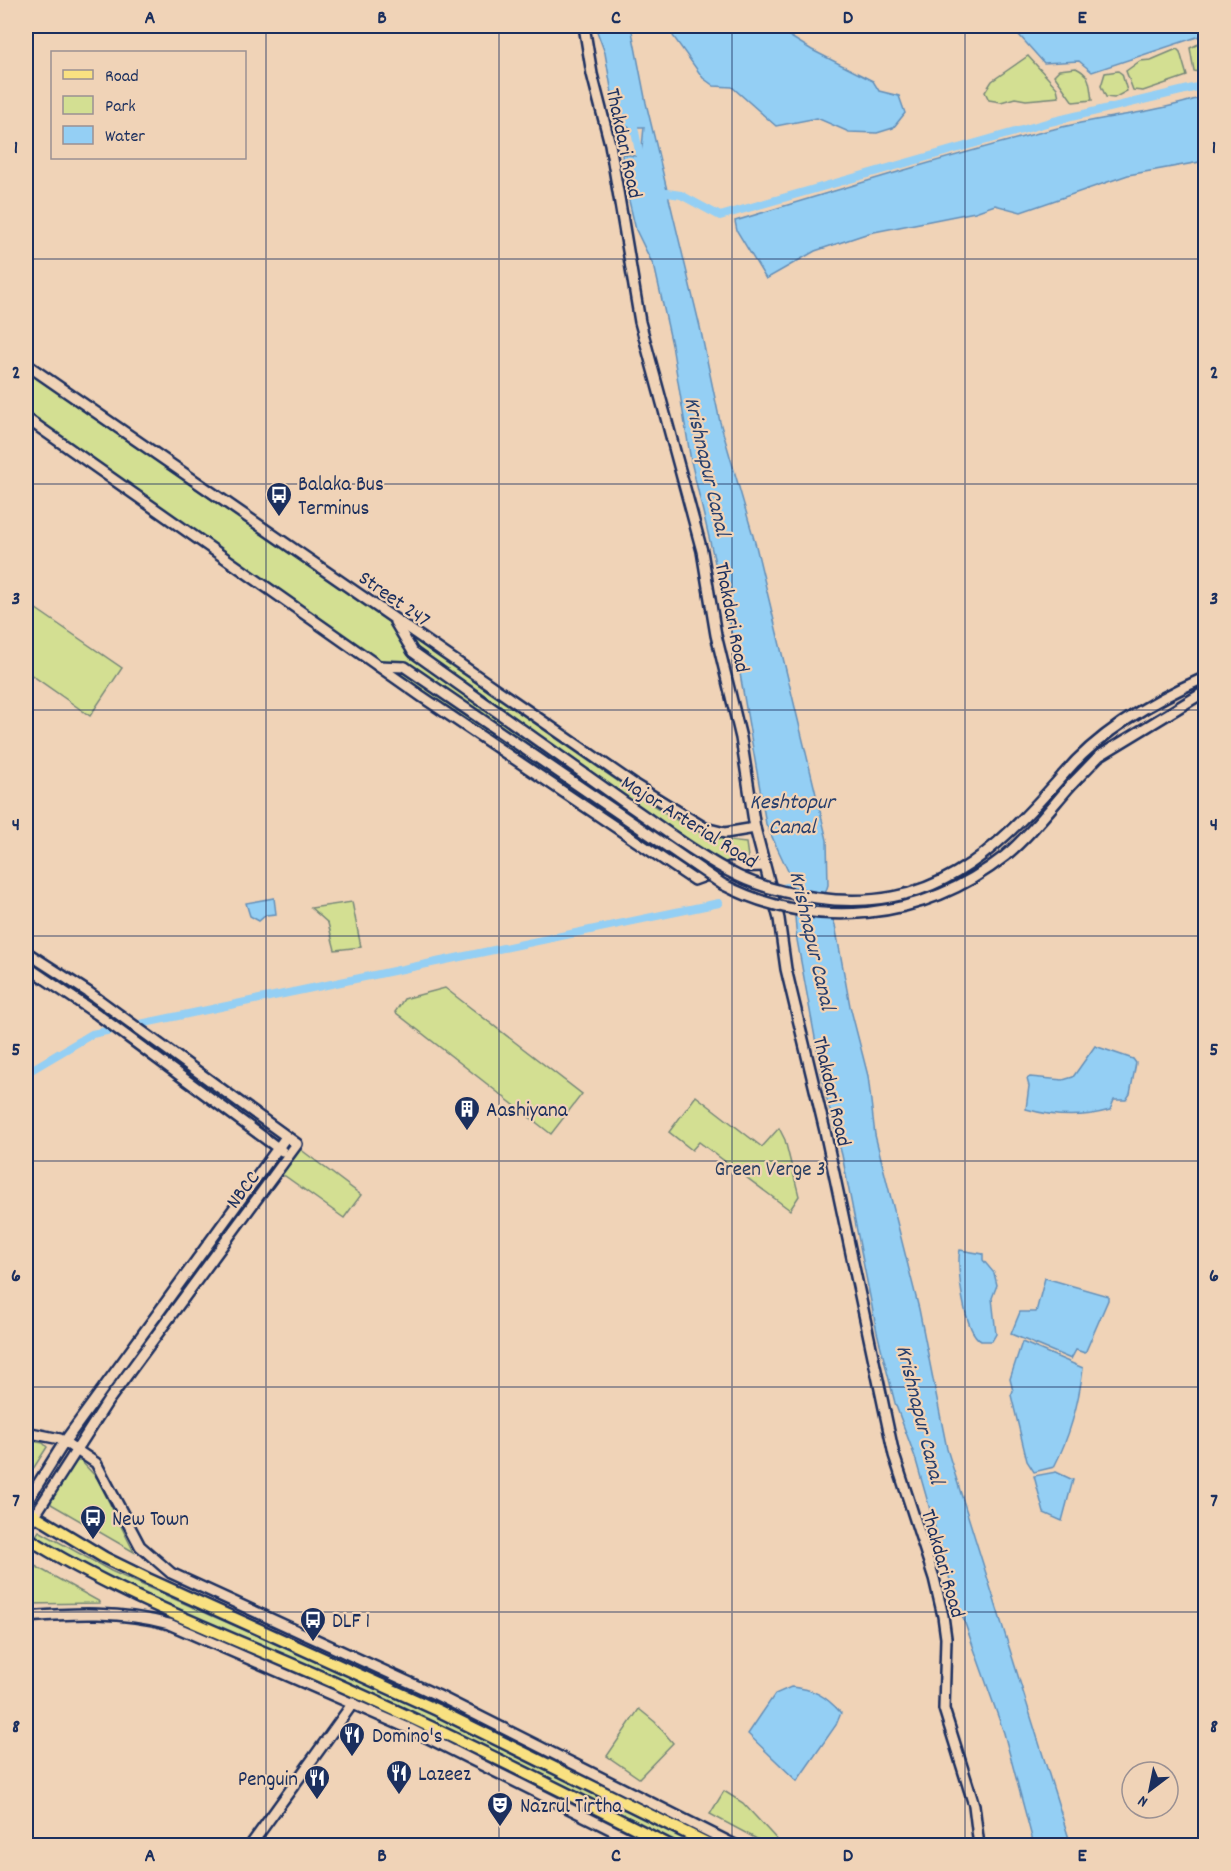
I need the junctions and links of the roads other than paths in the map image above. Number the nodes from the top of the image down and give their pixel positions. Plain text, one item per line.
1 (584, 26) edge
2 (26, 364) edge
3 (26, 418) edge
4 (392, 618) junction
5 (377, 666) junction
6 (1206, 677) edge
7 (1206, 692) edge
8 (755, 828) junction
9 (764, 866) junction
10 (26, 952) edge
11 (26, 966) edge
12 (124, 1020) junction
13 (115, 1027) junction
14 (136, 1036) junction
15 (286, 1137) junction
16 (278, 1148) junction
17 (289, 1156) junction
18 (26, 1431) edge
19 (65, 1441) junction
20 (76, 1449) junction
21 (26, 1503) edge
22 (30, 1513) edge
23 (26, 1529) edge
24 (26, 1537) edge
25 (26, 1617) edge
26 (352, 1703) junction
27 (250, 1845) edge
28 (644, 1845) edge
29 (671, 1845) edge
30 (713, 1845) edge
31 (737, 1845) edge
32 (979, 1845) edge

1 - 8 street, Thakdari Road
2 - 4 street, Street 247
3 - 5 street
4 - 6 street, Major Arterial Road, bridge
4 - 8 street, Street 247
5 - 7 street, Major Arterial Road, bridge
5 - 9 street
8 - 9 street, Thakdari Road
9 - 32 street, Thakdari Road
10 - 12 street
11 - 13 street
12 - 13 street
12 - 14 street
13 - 14 street
14 - 15 street
14 - 16 street
15 - 16 street
15 - 17 street
16 - 17 street
16 - 19 street
17 - 20 street, NBCC
18 - 19 street
19 - 20 street
19 - 21 street
20 - 22 street, NBCC
20 - 31 street
22 - 23 street, NBCC
22 - 30 main road
24 - 29 main road
25 - 26 street
26 - 27 street
26 - 28 street

